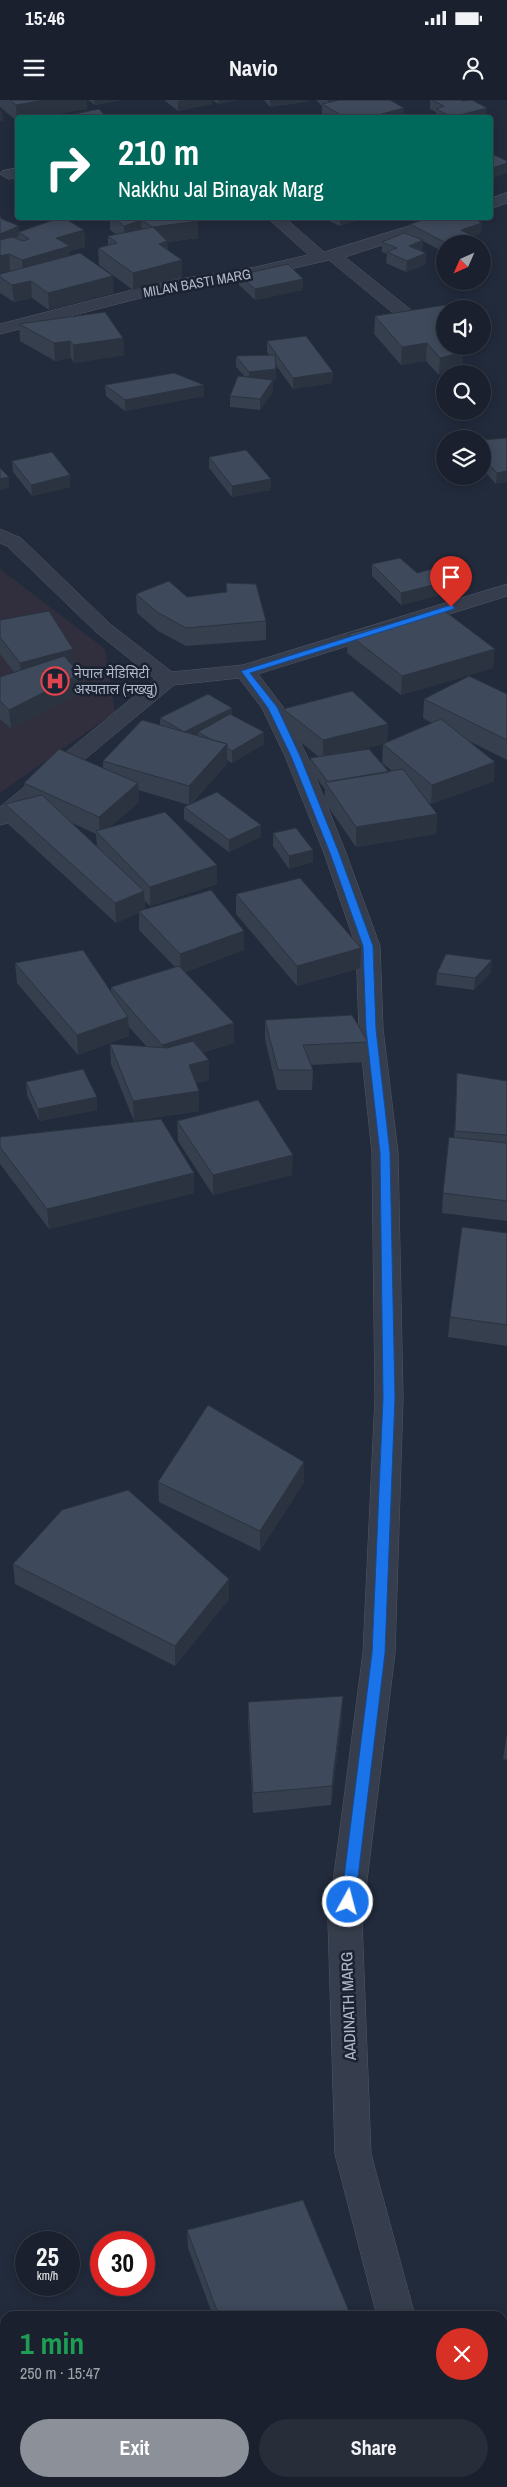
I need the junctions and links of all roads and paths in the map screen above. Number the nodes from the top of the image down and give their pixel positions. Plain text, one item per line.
1 (507, 198) edge
2 (493, 203) edge
3 (279, 220) edge
4 (444, 220) edge
5 (327, 256) junction
6 (415, 322) edge
7 (0, 329) edge
8 (0, 535) edge
9 (507, 590) edge
10 (245, 671) junction
11 (168, 679) junction
12 (0, 818) edge
13 (395, 2311) edge

1 - 2 street
3 - 5 street
4 - 5 street, MILAN BASTI MARG
5 - 6 street
5 - 7 street, MILAN BASTI MARG
8 - 11 street
9 - 10 street
10 - 11 street
10 - 13 street, AADINATH MARG
11 - 12 street

